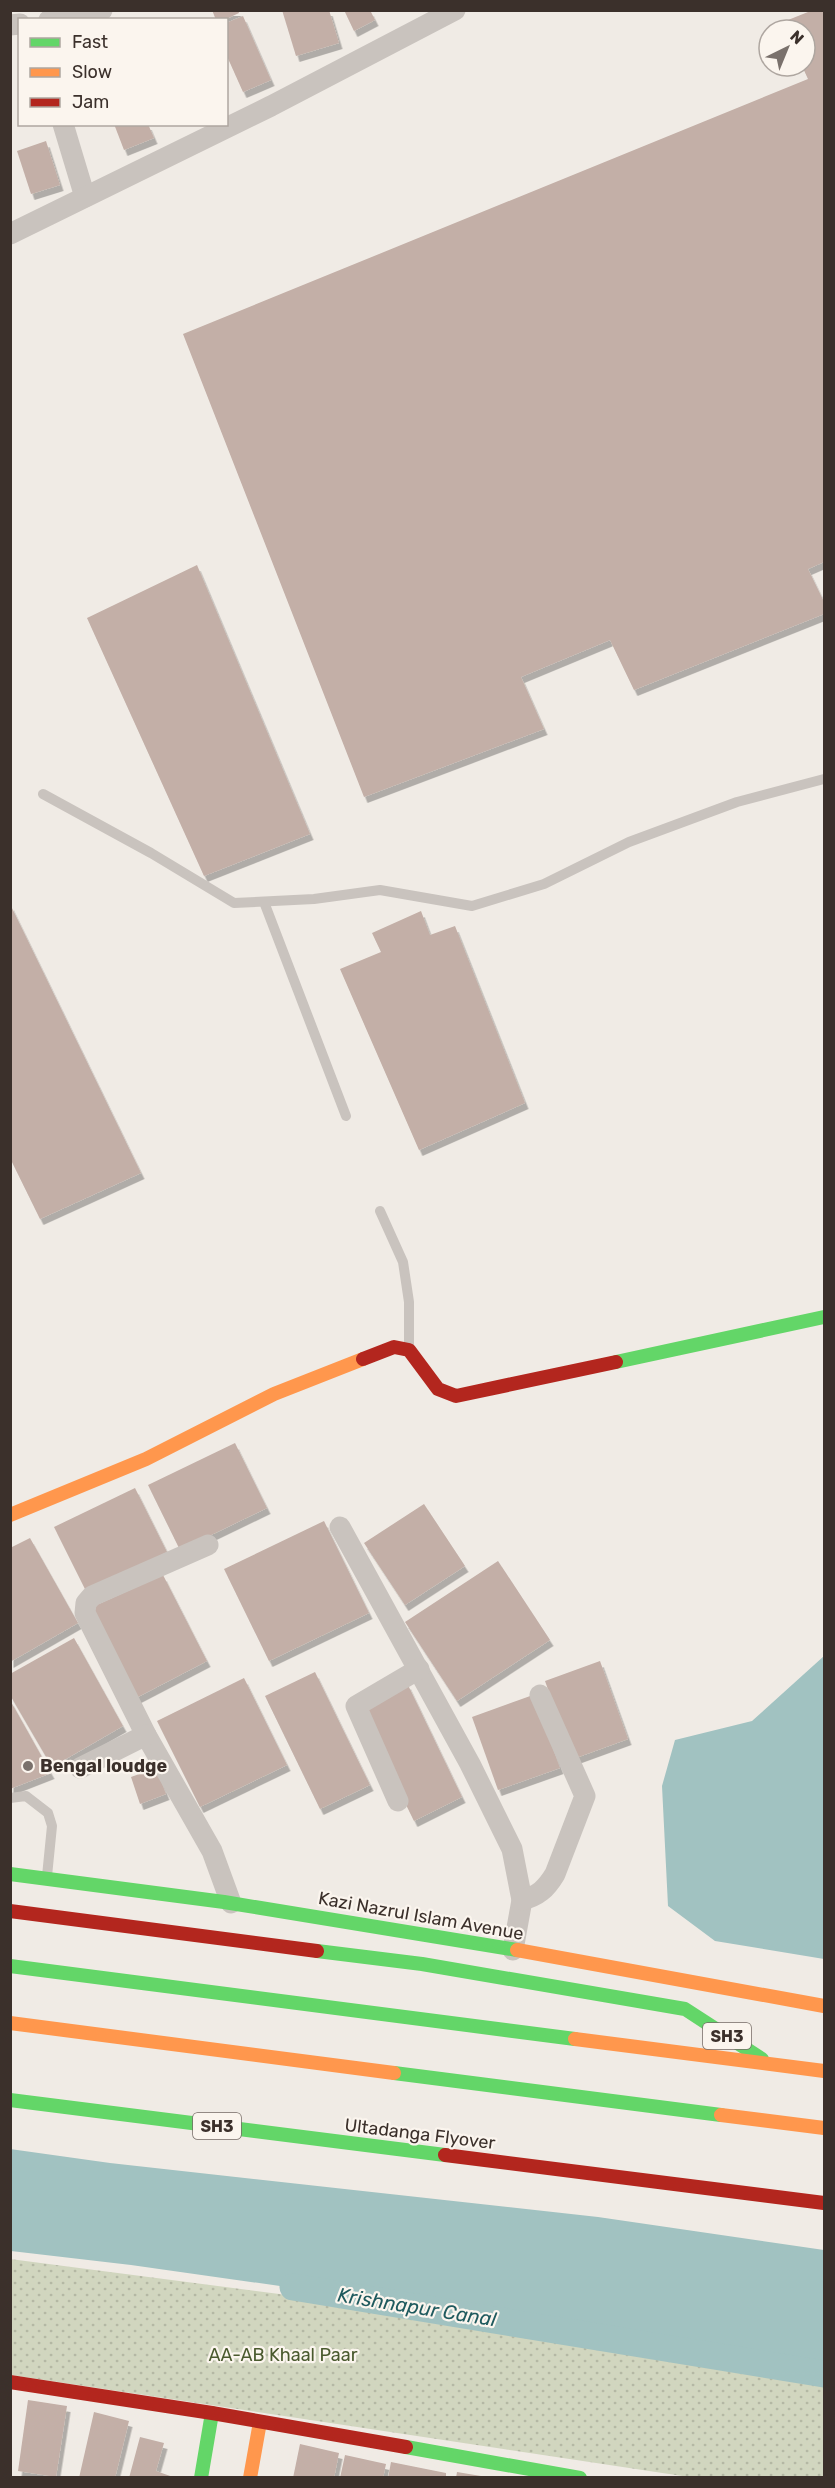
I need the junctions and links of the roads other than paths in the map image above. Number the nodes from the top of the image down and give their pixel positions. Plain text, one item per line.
1 (102, 10) edge
2 (455, 10) edge
3 (60, 18) edge
4 (64, 126) edge
5 (85, 197) junction
6 (11, 231) edge
7 (825, 780) edge
8 (43, 794) dead end
9 (264, 902) junction
10 (346, 1116) dead end
11 (381, 1211) dead end
12 (825, 1317) edge
13 (409, 1350) junction
14 (10, 1515) edge
15 (340, 1527) dead end
16 (208, 1545) dead end
17 (419, 1669) junction
18 (540, 1695) dead end
19 (146, 1735) junction
20 (80, 1768) dead end
21 (10, 1798) edge
22 (398, 1801) dead end
23 (10, 1874) edge
24 (46, 1879) junction
25 (522, 1900) junction
26 (231, 1903) junction
27 (10, 1911) edge
28 (513, 1950) junction
29 (10, 1966) edge
30 (825, 2006) edge
31 (10, 2023) edge
32 (769, 2063) junction
33 (825, 2071) edge
34 (10, 2100) edge
35 (825, 2128) edge
36 (825, 2203) edge
37 (10, 2382) edge
38 (212, 2413) junction
39 (260, 2422) junction
40 (201, 2478) edge
41 (250, 2478) edge
42 (580, 2478) edge

1 - 3 street
2 - 5 street
4 - 5 street
5 - 6 street
7 - 9 lane
8 - 9 lane
9 - 10 lane
11 - 13 lane
12 - 13 main road
13 - 14 main road
15 - 17 street
16 - 19 street
17 - 22 street
17 - 25 street
18 - 25 street
19 - 20 street
19 - 26 street
21 - 24 lane
23 - 24 main road, Kazi Nazrul Islam Avenue
24 - 26 main road, Kazi Nazrul Islam Avenue
25 - 28 street
26 - 28 main road, Kazi Nazrul Islam Avenue
27 - 32 main road, SH3
28 - 30 main road, Kazi Nazrul Islam Avenue
29 - 32 main road
31 - 35 main road
32 - 33 main road, SH3
34 - 36 main road, Ultadanga Flyover / SH3
37 - 38 main road
38 - 39 main road
38 - 40 main road
39 - 41 main road
39 - 42 main road

